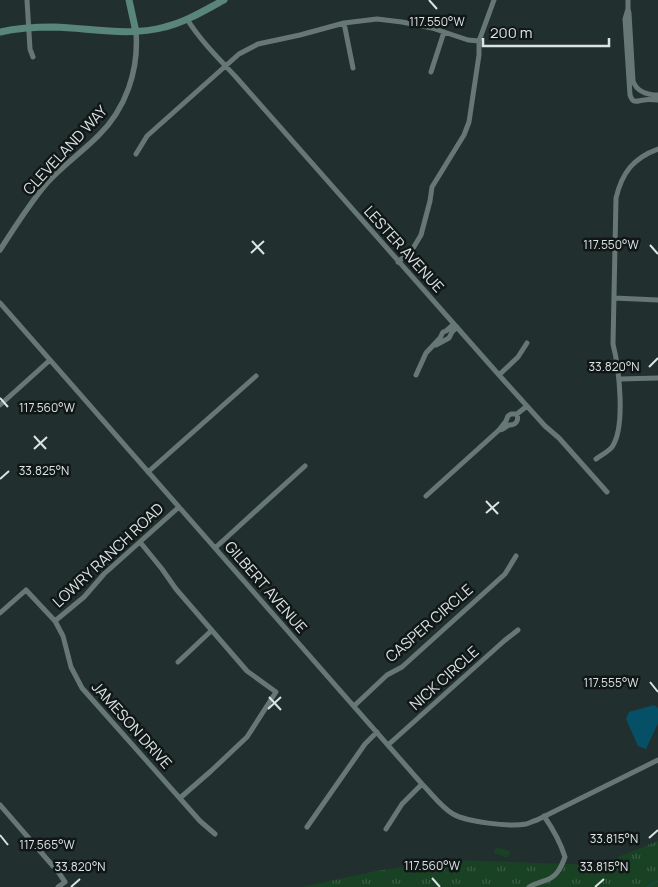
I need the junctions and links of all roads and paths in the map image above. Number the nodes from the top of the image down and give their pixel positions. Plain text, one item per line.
1 (27, 0) edge
2 (129, 0) edge
3 (224, 0) edge
4 (494, 0) edge
5 (628, 0) edge
6 (628, 9) junction
7 (187, 18) junction
8 (344, 22) junction
9 (29, 28) junction
10 (0, 32) edge
11 (136, 32) junction
12 (444, 32) junction
13 (479, 41) junction
14 (32, 57) dead end
15 (225, 66) junction
16 (353, 68) dead end
17 (432, 72) dead end
18 (658, 95) edge
19 (658, 100) edge
20 (658, 149) edge
21 (136, 154) dead end
22 (0, 250) edge
23 (398, 262) junction
24 (614, 298) junction
25 (658, 300) edge
26 (0, 303) edge
27 (456, 326) junction
28 (527, 343) dead end
29 (50, 360) junction
30 (416, 375) dead end
31 (499, 375) junction
32 (256, 376) dead end
33 (658, 378) edge
34 (620, 379) junction
35 (0, 405) edge
36 (527, 406) junction
37 (518, 414) junction
38 (499, 430) junction
39 (596, 459) dead end
40 (305, 466) dead end
41 (148, 472) junction
42 (607, 492) dead end
43 (426, 496) dead end
44 (179, 507) junction
45 (140, 542) junction
46 (214, 548) junction
47 (516, 556) dead end
48 (0, 613) edge
49 (55, 621) junction
50 (518, 630) dead end
51 (212, 631) junction
52 (178, 662) dead end
53 (354, 706) junction
54 (377, 732) junction
55 (388, 745) junction
56 (658, 760) edge
57 (422, 784) junction
58 (180, 798) junction
59 (0, 805) edge
60 (544, 816) junction
61 (307, 827) dead end
62 (386, 829) dead end
63 (216, 834) dead end
64 (58, 887) edge
65 (529, 887) edge

1 - 9 street
2 - 11 main road
3 - 7 main road
4 - 13 street
5 - 6 street
6 - 18 street
6 - 19 street
7 - 11 main road
7 - 15 street, LESTER AVENUE
8 - 12 street
8 - 15 street
8 - 16 street
9 - 10 main road
9 - 11 main road
9 - 14 street
11 - 22 street, CLEVELAND WAY
12 - 13 street
12 - 17 street
13 - 23 street
15 - 21 street
15 - 23 street, LESTER AVENUE
20 - 24 street
23 - 27 street, LESTER AVENUE
24 - 25 street
24 - 34 street
26 - 29 street, GILBERT AVENUE
27 - 30 street
27 - 31 street, LESTER AVENUE
28 - 31 street
29 - 35 street
29 - 41 street, GILBERT AVENUE
31 - 36 street, LESTER AVENUE
32 - 41 street
33 - 34 street
34 - 39 street
36 - 37 street
36 - 42 street, LESTER AVENUE
37 - 38 street
37 - 38 street
38 - 43 street
40 - 46 street
41 - 44 street, GILBERT AVENUE
44 - 45 street, LOWRY RANCH ROAD
44 - 46 street, GILBERT AVENUE
45 - 49 street, LOWRY RANCH ROAD
45 - 51 street
46 - 53 street, GILBERT AVENUE
47 - 53 street, CASPER CIRCLE
48 - 49 street, JAMESON DRIVE
49 - 58 street, JAMESON DRIVE
50 - 55 street, NICK CIRCLE
51 - 52 street
51 - 58 street
53 - 54 street, GILBERT AVENUE
54 - 55 street, GILBERT AVENUE
54 - 61 street
55 - 57 street, GILBERT AVENUE
56 - 60 street, GILBERT AVENUE
57 - 60 street, GILBERT AVENUE
57 - 62 street
58 - 63 street, JAMESON DRIVE
59 - 64 street
60 - 65 street

